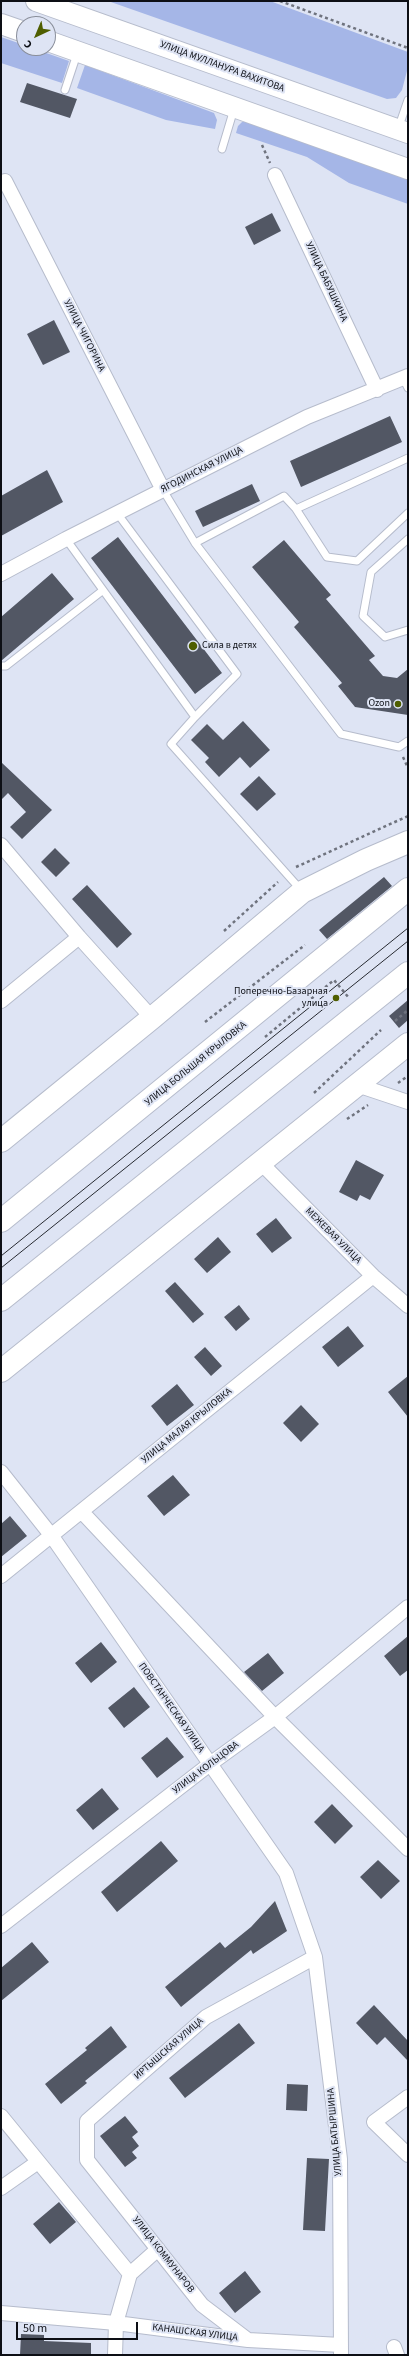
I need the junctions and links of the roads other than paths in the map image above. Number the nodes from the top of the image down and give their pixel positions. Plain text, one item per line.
1 (36, 1) edge
2 (1, 24) edge
3 (16, 29) edge
4 (56, 44) edge
5 (78, 52) junction
6 (65, 90) dead end
7 (408, 100) edge
8 (234, 107) junction
9 (403, 131) edge
10 (222, 149) dead end
11 (408, 169) edge
12 (275, 175) dead end
13 (5, 181) dead end
14 (406, 381) edge
15 (377, 390) junction
16 (408, 458) edge
17 (163, 490) junction
18 (296, 509) junction
19 (117, 513) junction
20 (408, 513) edge
21 (66, 538) junction
22 (408, 539) edge
23 (196, 543) junction
24 (2, 572) edge
25 (102, 591) junction
26 (408, 630) edge
27 (1, 666) edge
28 (195, 718) junction
29 (408, 741) edge
30 (408, 842) edge
31 (1, 845) edge
32 (408, 889) edge
33 (302, 892) junction
34 (79, 937) junction
35 (408, 973) edge
36 (1, 1001) edge
37 (152, 1018) junction
38 (408, 1044) edge
39 (357, 1085) junction
40 (408, 1102) edge
41 (1, 1141) edge
42 (261, 1163) junction
43 (1, 1221) edge
44 (373, 1276) junction
45 (1, 1300) edge
46 (408, 1306) edge
47 (1, 1371) edge
48 (1, 1472) edge
49 (82, 1512) junction
50 (51, 1536) junction
51 (1, 1576) edge
52 (408, 1607) edge
53 (275, 1717) junction
54 (210, 1764) junction
55 (408, 1849) edge
56 (1, 1926) edge
57 (315, 1957) junction
58 (408, 2097) edge
59 (1, 2116) edge
60 (408, 2155) edge
61 (87, 2160) joint
62 (38, 2162) junction
63 (1, 2188) edge
64 (158, 2249) junction
65 (130, 2274) junction
66 (1, 2313) edge
67 (116, 2323) junction
68 (248, 2340) junction
69 (341, 2350) edge
70 (115, 2355) edge

1 - 9 main road, УЛИЦА МУЛЛАНУРА ВАХИТОВА
2 - 3 main road
4 - 5 main road
5 - 6 lane
5 - 8 main road
7 - 9 lane
8 - 10 lane
8 - 11 main road
12 - 15 street, УЛИЦА БАБУШКИНА
13 - 17 street, УЛИЦА ЧИГОРИНА
14 - 15 street, ЯГОДИНСКАЯ УЛИЦА
15 - 17 street, ЯГОДИНСКАЯ УЛИЦА
16 - 18 lane
17 - 19 street, ЯГОДИНСКАЯ УЛИЦА
17 - 23 lane
18 - 20 lane
18 - 23 lane
19 - 21 street, ЯГОДИНСКАЯ УЛИЦА
19 - 28 lane
21 - 24 street, ЯГОДИНСКАЯ УЛИЦА
21 - 25 lane
22 - 26 lane
23 - 29 lane
25 - 27 lane
25 - 28 lane
28 - 33 lane
30 - 33 main road
31 - 34 street
32 - 43 main road, УЛИЦА БОЛЬШАЯ КРЫЛОВКА
33 - 37 main road
34 - 36 street
34 - 37 street
35 - 45 main road
37 - 41 main road
38 - 39 main road
39 - 40 street
39 - 42 main road
42 - 44 street, МЕЖЕВАЯ УЛИЦА
42 - 47 main road
44 - 46 street, МЕЖЕВАЯ УЛИЦА
44 - 49 street, УЛИЦА МАЛАЯ КРЫЛОВКА
48 - 50 street, ПОВСТАНЧЕСКАЯ УЛИЦА
49 - 50 street, УЛИЦА МАЛАЯ КРЫЛОВКА
49 - 53 street
50 - 51 street, УЛИЦА МАЛАЯ КРЫЛОВКА
50 - 54 street, ПОВСТАНЧЕСКАЯ УЛИЦА
52 - 53 street, УЛИЦА КОЛЬЦОВА
53 - 54 street, УЛИЦА КОЛЬЦОВА
53 - 55 street
54 - 56 street, УЛИЦА КОЛЬЦОВА
54 - 57 street, ПОВСТАНЧЕСКАЯ УЛИЦА
57 - 61 street, ИРТЫШСКАЯ УЛИЦА
57 - 69 street, УЛИЦА БАТЫРШИНА
58 - 60 street
59 - 62 street
61 - 64 street, УЛИЦА КОММУНАРОВ
62 - 63 street
62 - 65 street
64 - 65 street
64 - 68 street, УЛИЦА КОММУНАРОВ
65 - 67 street
66 - 67 street, КАНАШСКАЯ УЛИЦА
67 - 68 street, КАНАШСКАЯ УЛИЦА
67 - 70 street
68 - 69 street, КАНАШСКАЯ УЛИЦА

